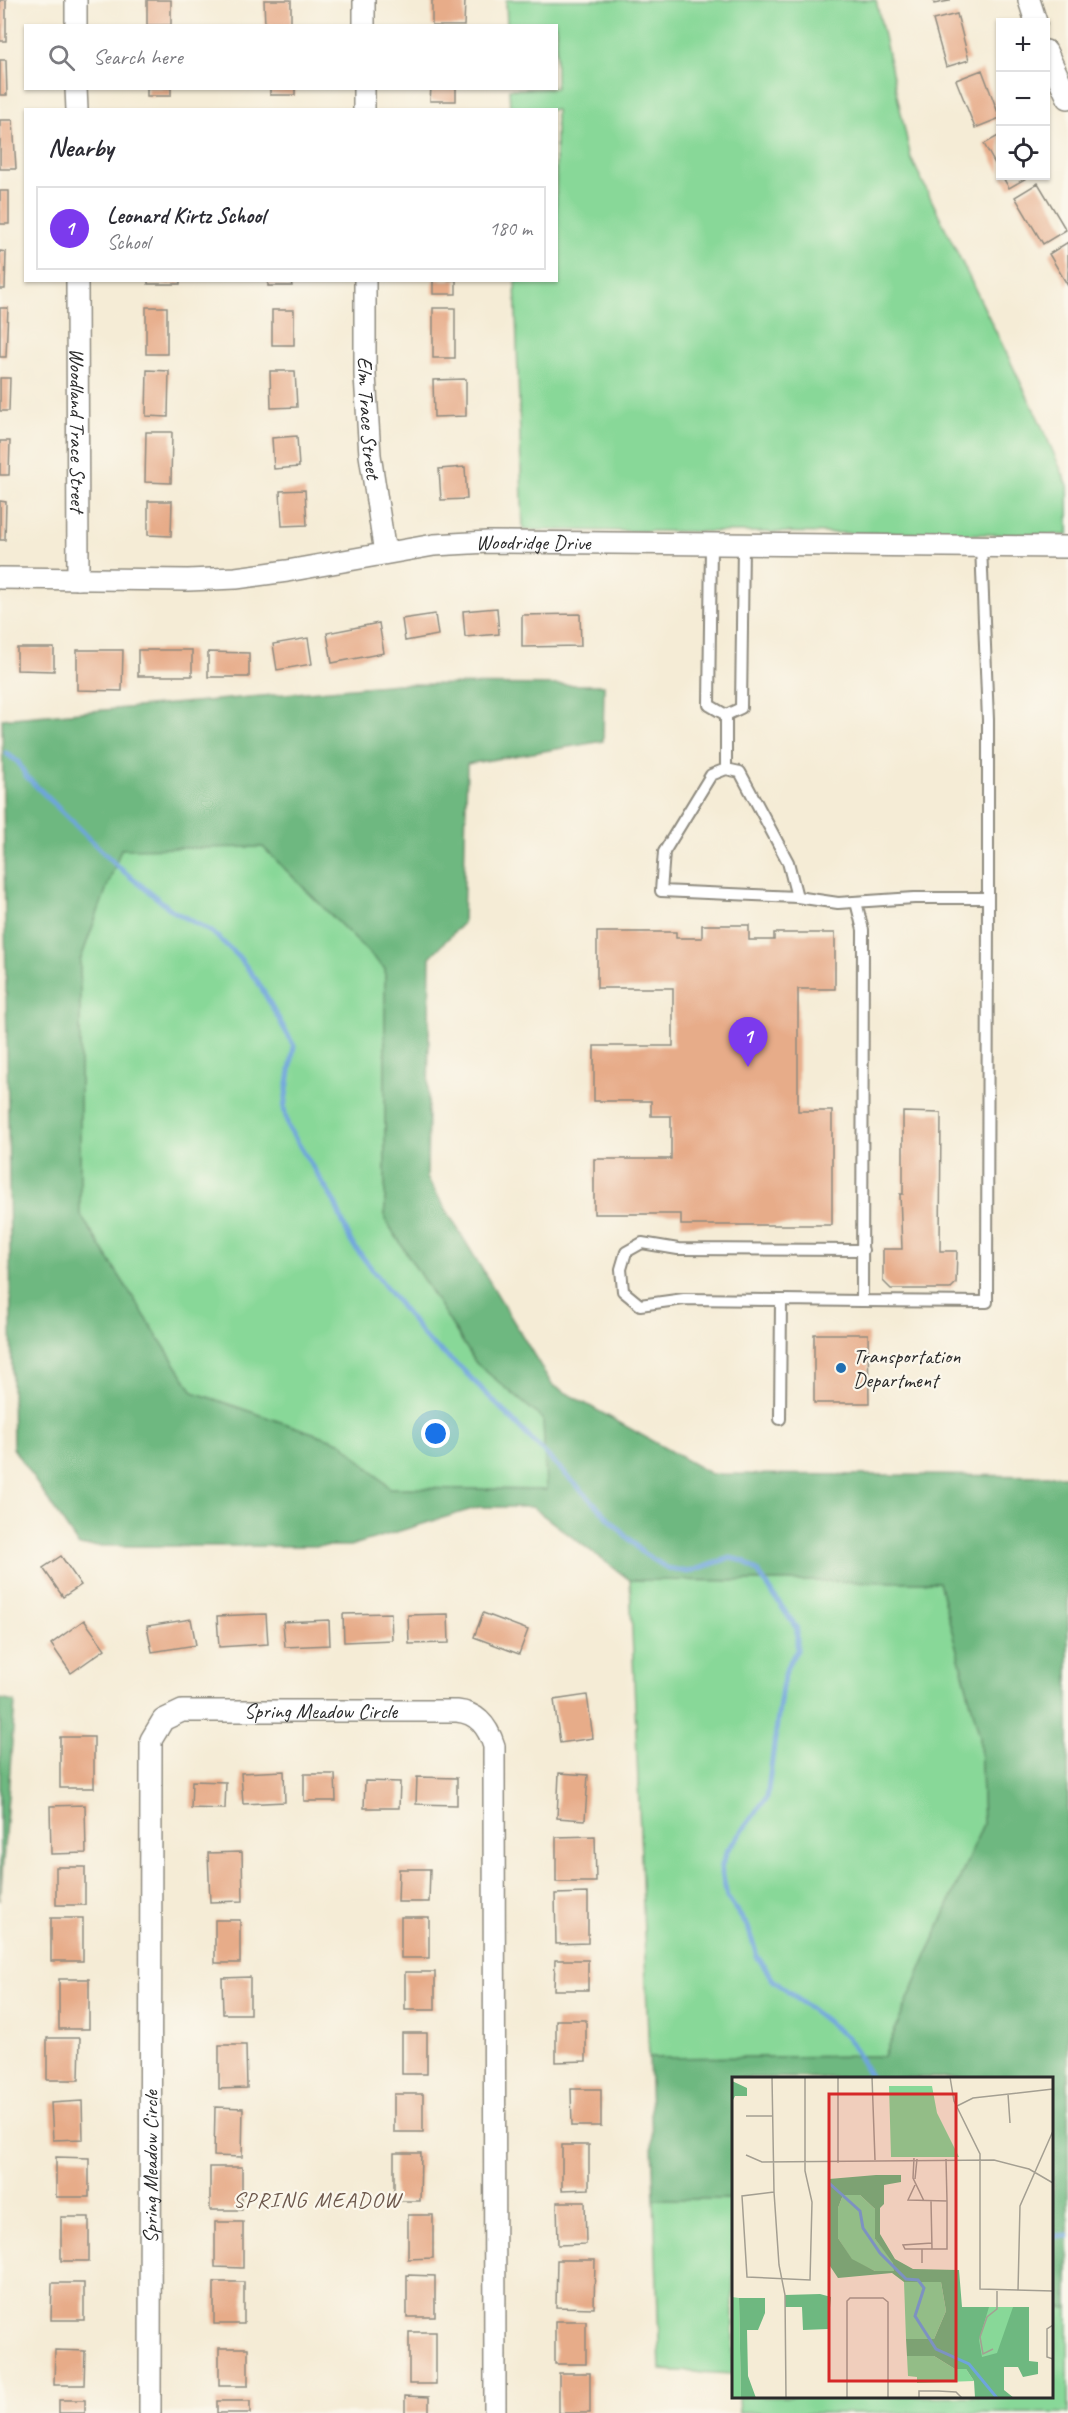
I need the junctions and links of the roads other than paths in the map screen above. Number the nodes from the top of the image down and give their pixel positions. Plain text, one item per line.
1 (76, 0) edge
2 (364, 0) edge
3 (1029, 0) edge
4 (1035, 18) edge
5 (76, 24) edge
6 (364, 24) edge
7 (1050, 60) edge
8 (76, 90) edge
9 (364, 90) edge
10 (1068, 98) edge
11 (76, 108) edge
12 (364, 108) edge
13 (77, 282) edge
14 (364, 282) edge
15 (711, 544) junction
16 (743, 544) junction
17 (981, 546) junction
18 (1068, 547) edge
19 (385, 553) junction
20 (0, 578) edge
21 (78, 579) junction
22 (726, 715) junction
23 (726, 769) junction
24 (797, 897) junction
25 (988, 898) junction
26 (856, 902) junction
27 (863, 1250) junction
28 (781, 1300) junction
29 (862, 1301) junction
30 (780, 1419) dead end
31 (150, 2413) edge
32 (495, 2413) edge

1 - 5 street
2 - 6 street
3 - 4 street
7 - 10 street
8 - 11 street
9 - 12 street
13 - 21 street, Woodland Trace Street
14 - 19 street, Elm Trace Street
15 - 16 street, Woodridge Drive
15 - 19 street, Woodridge Drive
15 - 22 lane
16 - 17 street, Woodridge Drive
16 - 22 lane
17 - 18 street, Woodridge Drive
17 - 25 lane
19 - 21 street, Woodridge Drive
20 - 21 street, Woodridge Drive
22 - 23 lane
23 - 24 lane
23 - 24 lane
24 - 26 lane
25 - 26 lane
25 - 29 lane
26 - 27 lane
27 - 28 lane
27 - 29 lane
28 - 29 lane
28 - 30 lane
31 - 32 street, Spring Meadow Circle

